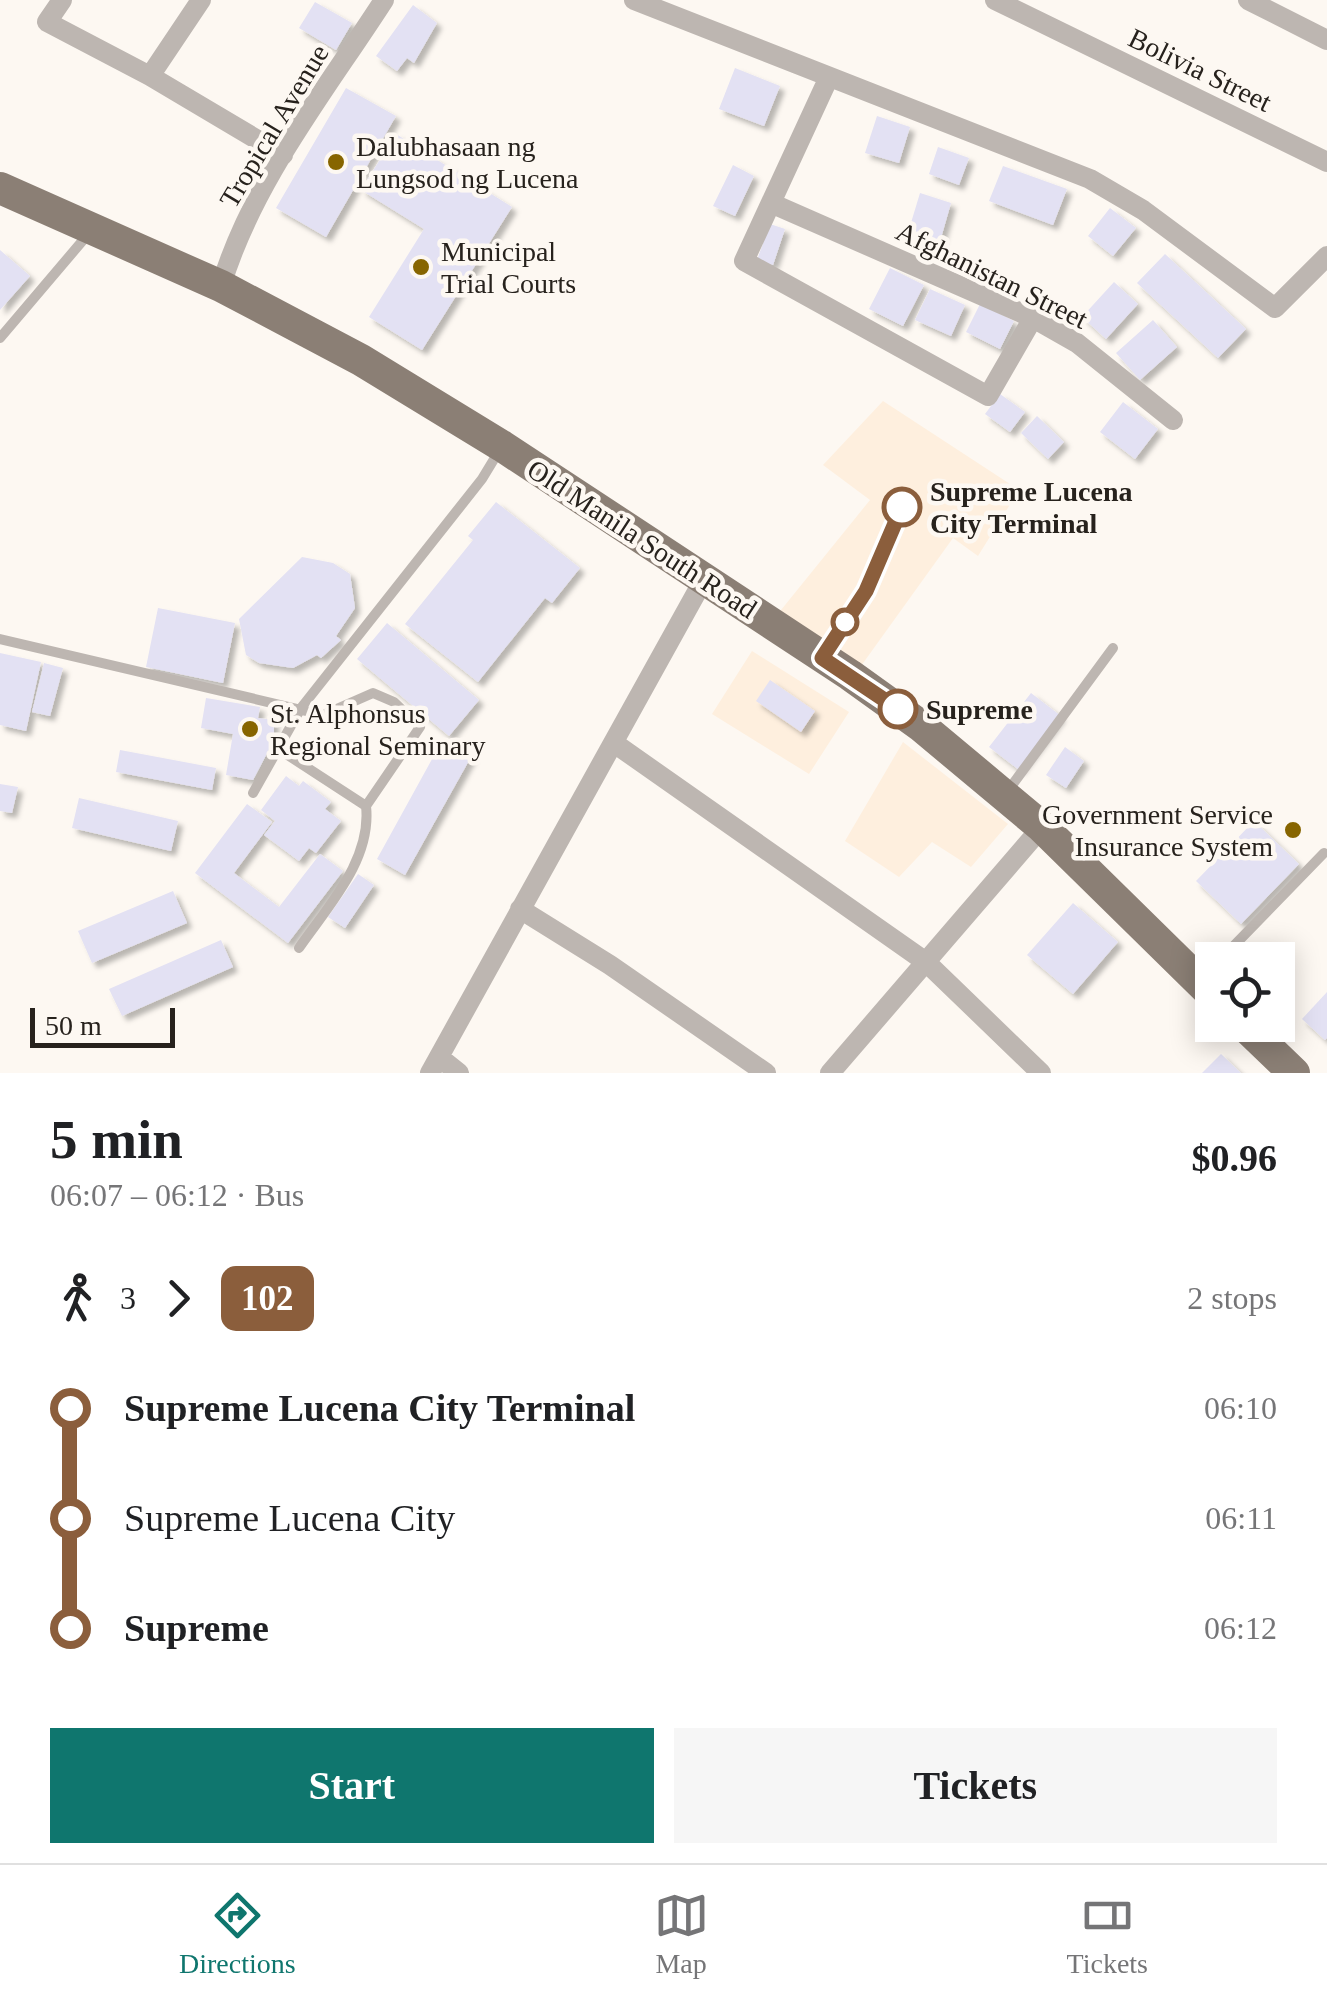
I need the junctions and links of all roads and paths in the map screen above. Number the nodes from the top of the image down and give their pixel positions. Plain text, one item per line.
1 (62, 0) edge
2 (201, 0) edge
3 (384, 0) edge
4 (634, 0) edge
5 (995, 0) edge
6 (1248, 0) edge
7 (1327, 40) edge
8 (150, 76) junction
9 (828, 77) junction
10 (283, 155) junction
11 (1327, 162) edge
12 (3, 195) edge
13 (773, 204) junction
14 (94, 227) junction
15 (1327, 256) edge
16 (221, 286) junction
17 (1033, 318) junction
18 (0, 338) edge
19 (1173, 420) dead end
20 (502, 446) junction
21 (908, 494) dead end
22 (704, 579) junction
23 (0, 639) edge
24 (1113, 648) dead end
25 (822, 658) junction
26 (301, 708) junction
27 (614, 743) junction
28 (280, 750) junction
29 (253, 793) dead end
30 (1004, 797) junction
31 (366, 806) junction
32 (1042, 827) junction
33 (1324, 853) dead end
34 (520, 909) junction
35 (1242, 942) edge
36 (299, 948) dead end
37 (926, 962) junction
38 (1195, 962) edge
39 (1262, 1042) edge
40 (434, 1065) edge
41 (460, 1073) edge
42 (766, 1073) edge
43 (830, 1073) edge
44 (1041, 1073) edge
45 (1294, 1073) edge

1 - 8 street
2 - 8 street
3 - 10 street, Tropical Avenue
4 - 9 street
5 - 11 street, Bolivia Street
6 - 7 street
8 - 10 street
9 - 13 street
9 - 15 street
10 - 16 street, Tropical Avenue
12 - 14 main road, Old Manila South Road
13 - 17 street, Afghanistan Street
13 - 17 street
14 - 16 main road, Old Manila South Road
14 - 18 lane
16 - 20 main road, Old Manila South Road
17 - 19 street, Afghanistan Street
20 - 22 main road, Old Manila South Road
20 - 26 lane
21 - 25 lane
22 - 25 main road, Old Manila South Road
22 - 27 street
23 - 26 lane
24 - 30 lane
25 - 30 main road, Old Manila South Road
26 - 28 lane
26 - 31 lane
27 - 34 street
27 - 37 street
28 - 29 lane
28 - 31 lane
30 - 32 main road, Old Manila South Road
31 - 36 lane
32 - 37 street
32 - 38 main road, Old Manila South Road
33 - 35 lane
34 - 40 street
34 - 42 street
37 - 43 street
37 - 44 street
39 - 45 main road
40 - 41 street

